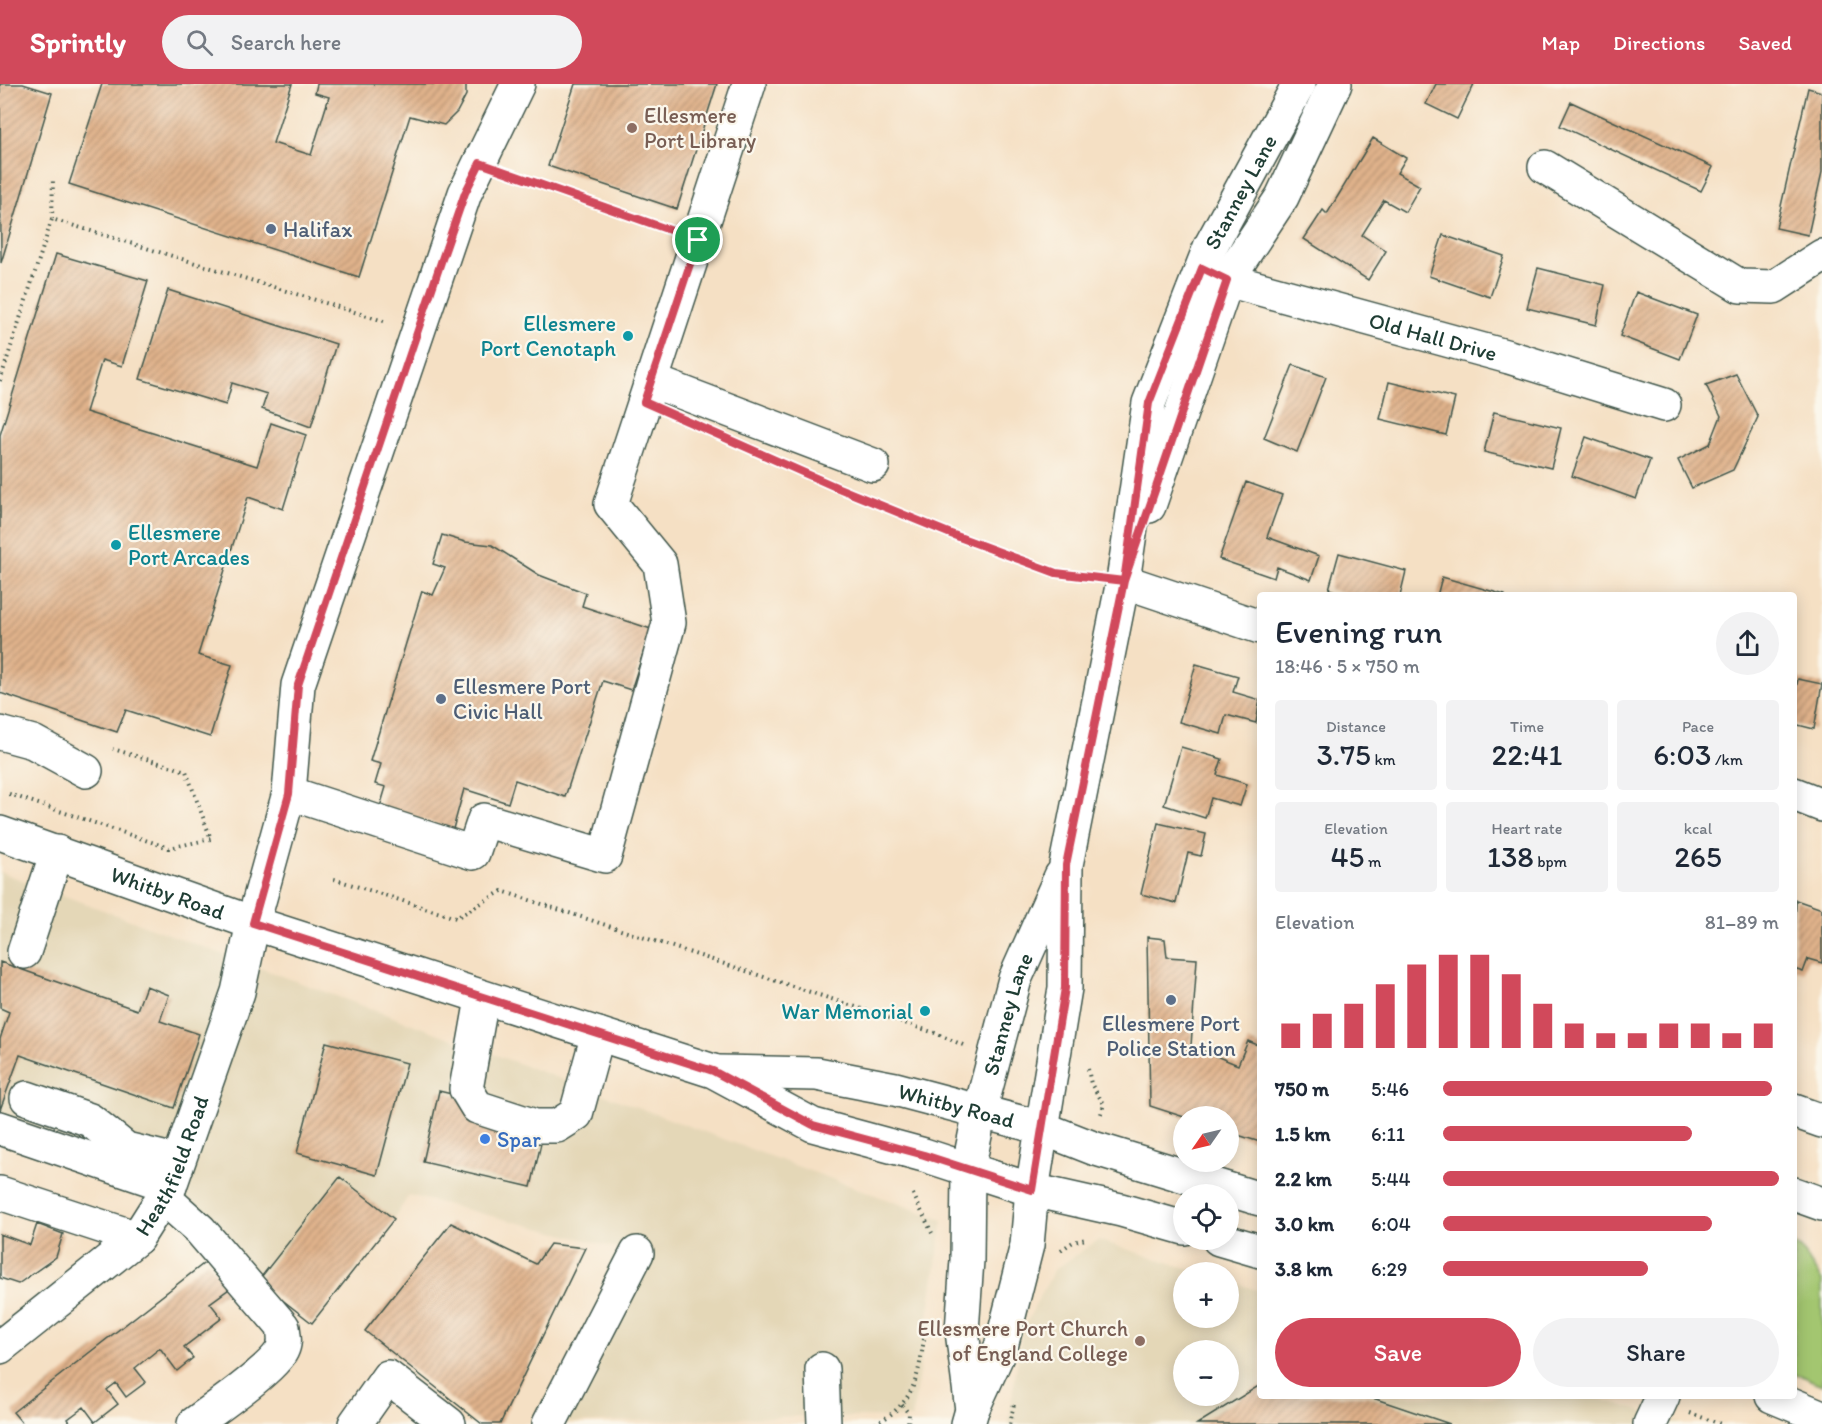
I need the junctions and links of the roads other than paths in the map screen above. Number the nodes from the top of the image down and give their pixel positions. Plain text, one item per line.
1 (518, 84) edge
2 (749, 84) edge
3 (1299, 84) edge
4 (1331, 85) edge
5 (1545, 167) dead end
6 (1822, 256) edge
7 (1214, 274) junction
8 (652, 381) junction
9 (1664, 405) dead end
10 (873, 465) dead end
11 (1124, 581) junction
12 (1257, 626) edge
13 (0, 733) edge
14 (86, 771) dead end
15 (289, 794) junction
16 (1797, 796) edge
17 (1822, 805) edge
18 (0, 833) edge
19 (57, 852) junction
20 (1066, 865) junction
21 (253, 923) junction
22 (24, 952) dead end
23 (482, 999) junction
24 (598, 1034) junction
25 (713, 1071) junction
26 (27, 1098) dead end
27 (980, 1111) junction
28 (1797, 1112) edge
29 (1822, 1121) edge
30 (0, 1128) edge
31 (1042, 1128) junction
32 (968, 1170) junction
33 (170, 1182) junction
34 (1032, 1190) junction
35 (0, 1193) edge
36 (1797, 1195) edge
37 (1257, 1198) edge
38 (1822, 1204) edge
39 (1173, 1225) edge
40 (137, 1238) junction
41 (1239, 1245) edge
42 (1257, 1250) edge
43 (637, 1253) dead end
44 (7, 1333) edge
45 (822, 1369) dead end
46 (1662, 1399) edge
47 (1778, 1399) edge
48 (970, 1417) edge
49 (1815, 1418) edge
50 (194, 1424) edge
51 (355, 1424) edge
52 (448, 1424) edge
53 (549, 1424) edge
54 (824, 1424) edge
55 (1650, 1424) edge

1 - 15 main road, Heathfield Road
2 - 8 main road
3 - 7 main road, Stanney Lane
4 - 7 main road, Stanney Lane
5 - 6 main road
7 - 9 main road, Old Hall Drive
7 - 11 main road, Stanney Lane
7 - 11 main road, Stanney Lane
8 - 10 main road
8 - 15 main road
11 - 12 main road
11 - 20 main road, Stanney Lane
13 - 14 main road
15 - 21 main road, Heathfield Road
16 - 17 main road
18 - 19 main road, Whitby Road
19 - 21 main road, Whitby Road
19 - 22 main road
20 - 27 main road, Stanney Lane
20 - 31 main road, Stanney Lane
21 - 23 main road, Whitby Road
21 - 33 main road, Heathfield Road
23 - 24 main road, Whitby Road
23 - 24 main road
24 - 25 main road, Whitby Road
25 - 27 main road, Whitby Road
25 - 32 main road, Whitby Road
26 - 33 main road
27 - 31 main road, Whitby Road
27 - 32 main road, Stanney Lane
28 - 29 main road
30 - 33 main road
31 - 34 main road, Stanney Lane
31 - 37 main road, Whitby Road
32 - 34 main road, Whitby Road
32 - 48 main road, Stanney Lane
33 - 40 main road, Heathfield Road
33 - 50 main road
34 - 39 main road, Whitby Road
34 - 48 main road, Stanney Lane
35 - 40 main road
36 - 38 main road
40 - 44 main road, Heathfield Road
41 - 42 main road
43 - 53 main road
45 - 54 main road
46 - 55 main road
47 - 49 main road
51 - 52 main road

